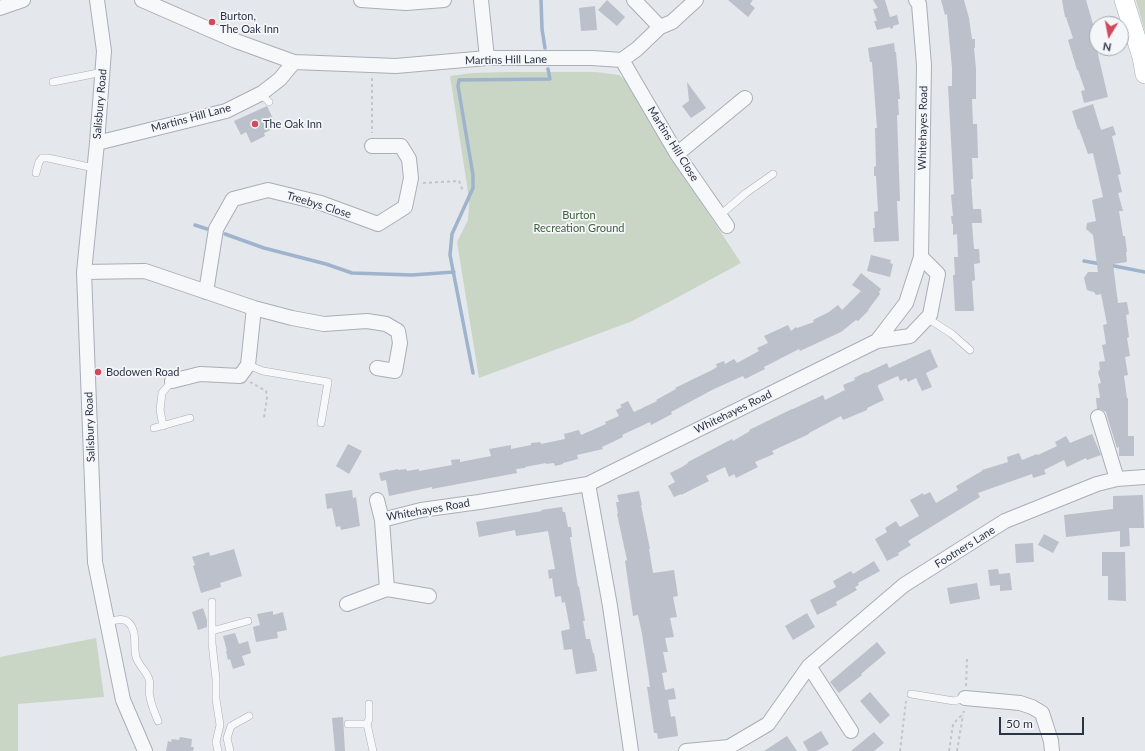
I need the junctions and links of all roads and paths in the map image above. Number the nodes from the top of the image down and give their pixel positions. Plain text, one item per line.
1 (23, 0) edge
2 (98, 0) edge
3 (142, 0) edge
4 (361, 0) edge
5 (444, 0) edge
6 (481, 0) edge
7 (634, 0) edge
8 (696, 0) edge
9 (916, 0) edge
10 (1124, 0) edge
11 (0, 8) edge
12 (660, 27) junction
13 (487, 58) junction
14 (622, 60) junction
15 (294, 62) junction
16 (372, 66) junction
17 (102, 72) junction
18 (1145, 74) edge
19 (53, 82) dead end
20 (745, 98) dead end
21 (97, 143) junction
22 (372, 146) joint
23 (678, 154) junction
24 (94, 168) junction
25 (36, 173) dead end
26 (773, 174) dead end
27 (409, 184) junction
28 (463, 191) dead end
29 (723, 221) joint
30 (921, 257) junction
31 (84, 272) junction
32 (206, 292) junction
33 (254, 308) junction
34 (927, 318) junction
35 (877, 341) junction
36 (970, 350) dead end
37 (377, 368) dead end
38 (244, 370) junction
39 (172, 381) joint
40 (1098, 417) dead end
41 (190, 418) dead end
42 (264, 418) dead end
43 (321, 424) dead end
44 (163, 426) junction
45 (154, 428) dead end
46 (1145, 477) edge
47 (1117, 479) junction
48 (588, 484) junction
49 (377, 500) dead end
50 (382, 520) junction
51 (387, 589) junction
52 (429, 596) dead end
53 (212, 602) dead end
54 (347, 604) dead end
55 (248, 621) dead end
56 (107, 622) junction
57 (212, 630) junction
58 (809, 666) junction
59 (911, 694) joint
60 (369, 704) dead end
61 (964, 705) junction
62 (249, 716) dead end
63 (158, 720) dead end
64 (348, 724) dead end
65 (367, 724) junction
66 (851, 731) dead end
67 (730, 749) edge
68 (146, 751) edge
69 (218, 751) edge
70 (230, 751) edge
71 (373, 751) edge
72 (632, 751) edge
73 (686, 751) edge
74 (900, 751) edge
75 (957, 751) edge
76 (1052, 751) edge

1 - 11 street
2 - 17 street, Salisbury Road
3 - 15 street, Martins Hill Lane
4 - 5 street
6 - 13 street
7 - 12 street
8 - 12 street
9 - 30 street, Whitehayes Road
10 - 18 main road
12 - 14 street
13 - 14 street, Martins Hill Lane
13 - 16 street, Martins Hill Lane
14 - 23 street, Martins Hill Close
15 - 16 street, Martins Hill Lane
15 - 21 street, Martins Hill Lane
16 - 22 path
17 - 19 lane
17 - 21 street, Salisbury Road
20 - 23 street
21 - 24 street, Salisbury Road
22 - 27 street, Treebys Close
23 - 29 street, Martins Hill Close
24 - 25 lane
24 - 31 street, Salisbury Road
26 - 29 lane
27 - 28 path
27 - 32 street, Treebys Close
30 - 34 street, Whitehayes Road
30 - 35 street, Whitehayes Road
31 - 32 street
31 - 56 street, Salisbury Road
32 - 33 street
33 - 37 street
33 - 38 street
34 - 35 street, Whitehayes Road
34 - 36 lane
35 - 48 street, Whitehayes Road
38 - 39 street
38 - 42 path
38 - 43 lane
39 - 44 lane
40 - 47 street
41 - 44 lane
44 - 45 lane
46 - 47 street, Footners Lane
47 - 58 street, Footners Lane
48 - 50 street, Whitehayes Road
48 - 72 street
49 - 50 street, Whitehayes Road
50 - 51 street
51 - 52 street
51 - 54 street
53 - 57 lane
55 - 57 lane
56 - 63 lane
56 - 68 street, Salisbury Road
57 - 69 lane
58 - 66 street
58 - 67 street, Footners Lane
59 - 61 lane
59 - 74 path
60 - 65 lane
61 - 75 path
61 - 76 street
62 - 70 lane
64 - 65 lane
65 - 71 lane
67 - 73 street, Footners Lane

